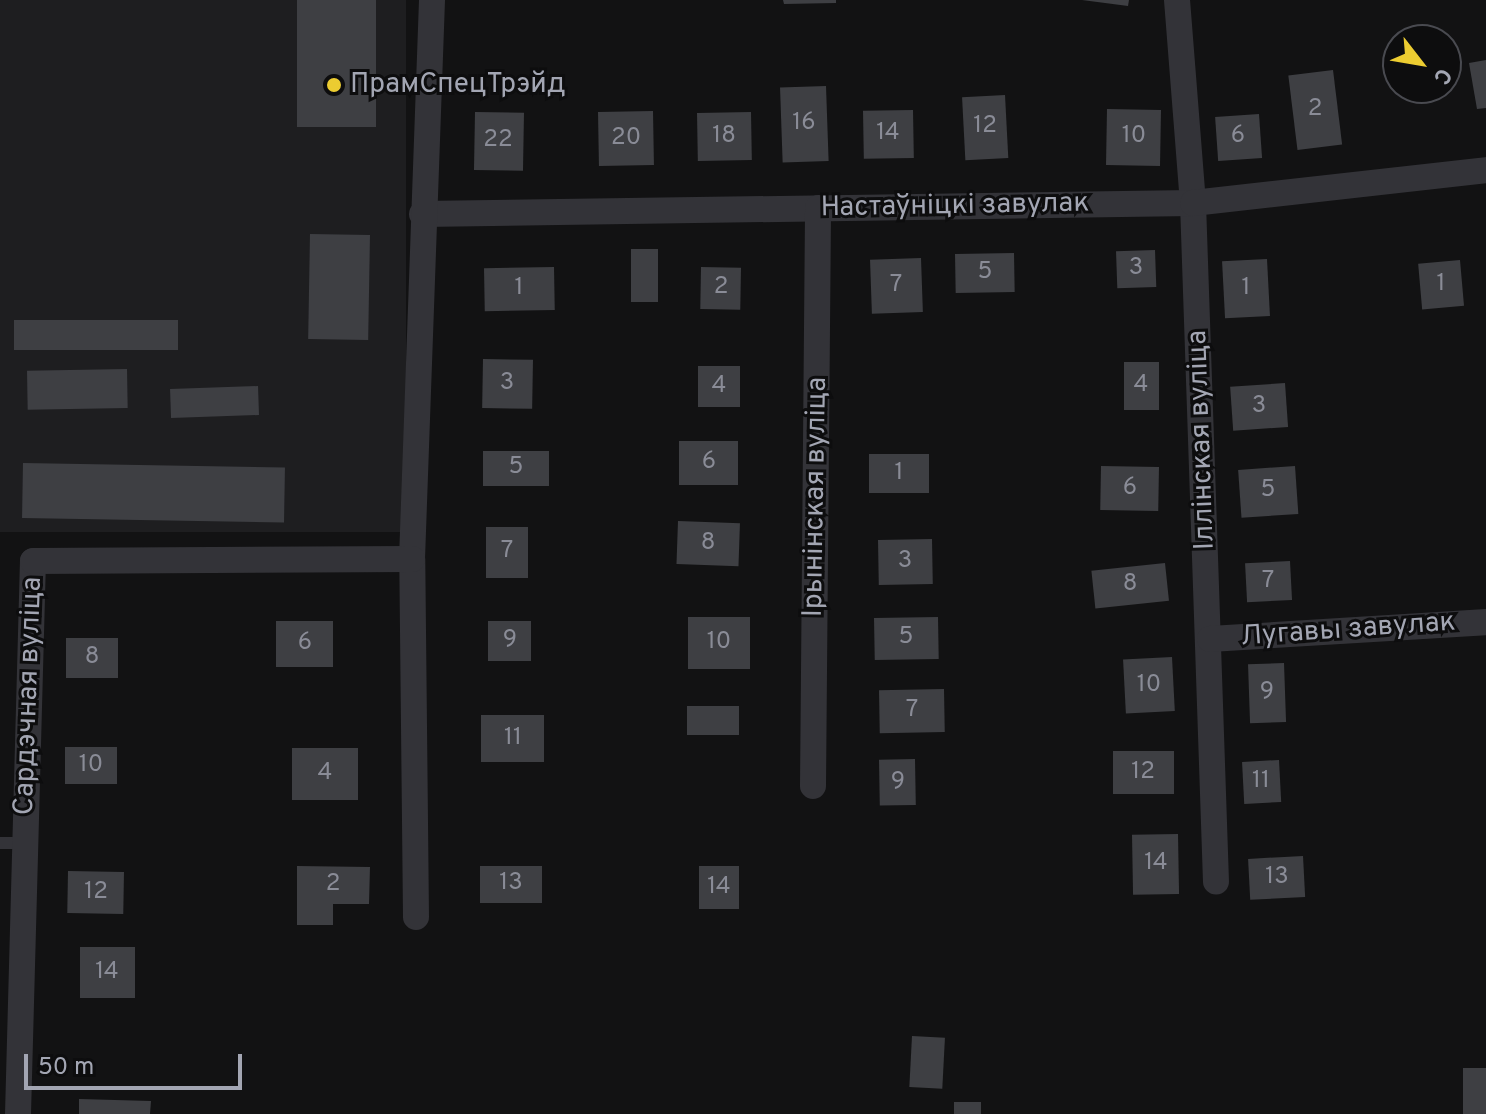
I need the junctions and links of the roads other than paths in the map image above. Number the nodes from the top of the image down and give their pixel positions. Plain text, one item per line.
1 (432, 0) edge
2 (1177, 0) edge
3 (1486, 170) edge
4 (1193, 203) junction
5 (818, 208) junction
6 (422, 214) junction
7 (412, 559) junction
8 (1486, 622) edge
9 (1210, 639) junction
10 (813, 786) dead end
11 (12, 843) edge
12 (1216, 882) dead end
13 (416, 917) dead end
14 (18, 1114) edge

1 - 6 street
2 - 4 street, Іллінская вуліца
3 - 4 street, Настаўніцкі завулак
4 - 5 street, Настаўніцкі завулак
4 - 9 street, Іллінская вуліца
5 - 6 street, Настаўніцкі завулак
5 - 10 street, Ірынінская вуліца
6 - 7 street
7 - 11 street, Сардэчная вуліца
7 - 13 street
8 - 9 street, Лугавы завулак
9 - 12 street, Іллінская вуліца
11 - 14 street, Сардэчная вуліца

